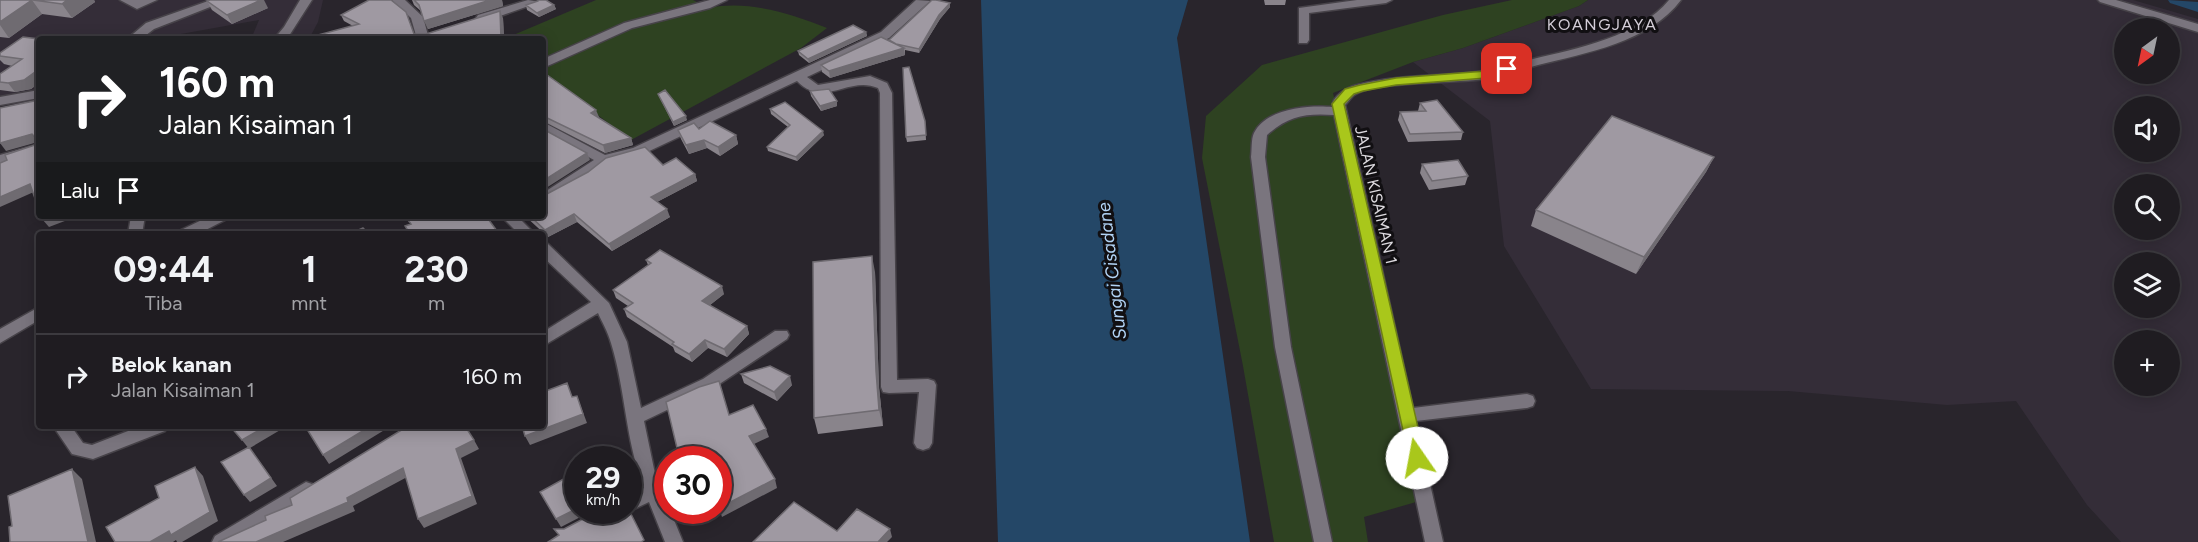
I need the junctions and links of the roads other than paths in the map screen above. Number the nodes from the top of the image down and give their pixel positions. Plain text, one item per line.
1 (126, 0) edge
2 (151, 0) edge
3 (222, 0) edge
4 (306, 0) edge
5 (398, 0) edge
6 (721, 0) edge
7 (922, 0) edge
8 (1386, 0) edge
9 (1675, 0) edge
10 (2104, 0) edge
11 (534, 2) edge
12 (1303, 5) edge
13 (467, 23) edge
14 (2198, 28) edge
15 (137, 36) edge
16 (283, 36) edge
17 (426, 36) edge
18 (1303, 40) dead end
19 (546, 62) edge
20 (799, 76) junction
21 (36, 95) edge
22 (0, 101) edge
23 (1339, 112) junction
24 (546, 128) edge
25 (36, 149) edge
26 (0, 159) edge
27 (603, 160) junction
28 (546, 197) edge
29 (216, 219) edge
30 (513, 219) edge
31 (192, 231) edge
32 (525, 231) edge
33 (546, 251) edge
34 (601, 303) junction
35 (36, 315) edge
36 (781, 335) dead end
37 (0, 336) edge
38 (546, 338) edge
39 (1527, 401) dead end
40 (1408, 416) junction
41 (633, 419) junction
42 (64, 429) edge
43 (151, 429) edge
44 (923, 443) dead end
45 (321, 480) edge
46 (654, 491) joint
47 (642, 497) edge
48 (667, 524) edge
49 (221, 542) edge
50 (674, 542) edge
51 (1323, 542) edge
52 (1434, 542) edge

1 - 2 street
3 - 15 street
4 - 16 street
5 - 17 street
6 - 19 street
7 - 20 street
8 - 12 street
9 - 23 street, JALAN KISAIMAN 1
10 - 14 street
11 - 13 street
12 - 18 street
20 - 27 street
20 - 44 street
21 - 22 street
23 - 40 street, JALAN KISAIMAN 1
23 - 51 street
24 - 27 street
25 - 26 street
27 - 28 street
29 - 31 street
30 - 32 street
33 - 34 street
34 - 38 street
34 - 41 street
35 - 37 street
36 - 41 street
39 - 40 street
40 - 52 street, JALAN KISAIMAN 1
41 - 46 street
42 - 43 street
45 - 49 street
46 - 47 street
48 - 50 street

